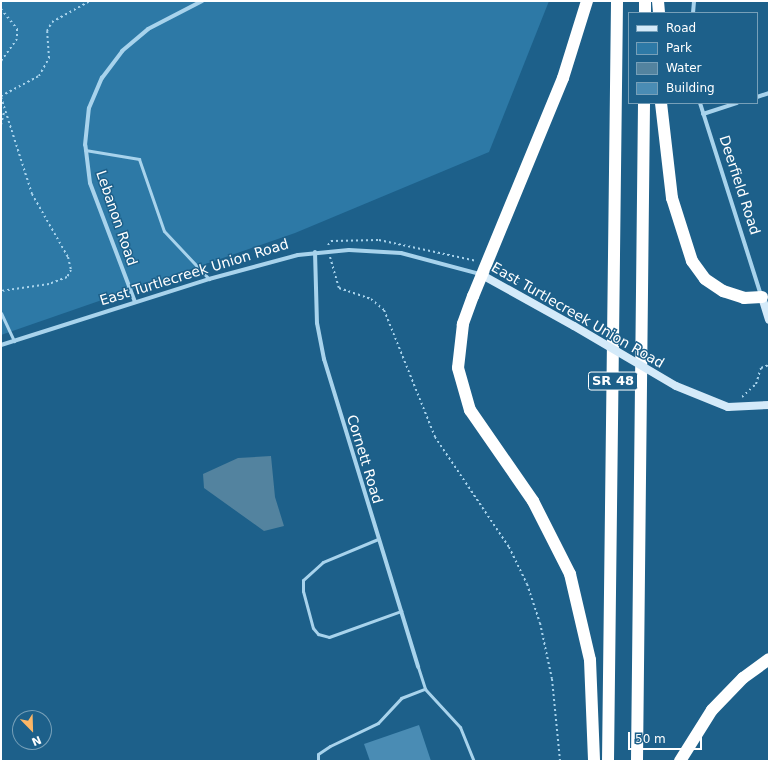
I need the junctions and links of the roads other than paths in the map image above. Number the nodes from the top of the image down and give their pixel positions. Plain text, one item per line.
1 (202, 1) edge
2 (588, 1) edge
3 (617, 1) edge
4 (645, 1) edge
5 (658, 1) edge
6 (694, 1) edge
7 (645, 12) edge
8 (659, 12) edge
9 (693, 12) edge
10 (769, 93) edge
11 (758, 97) edge
12 (644, 104) edge
13 (661, 104) edge
14 (700, 104) edge
15 (734, 104) edge
16 (703, 114) junction
17 (85, 150) junction
18 (315, 252) junction
19 (484, 270) junction
20 (209, 279) junction
21 (762, 297) junction
22 (135, 302) junction
23 (1, 313) edge
24 (769, 320) edge
25 (14, 341) junction
26 (1, 345) edge
27 (769, 405) edge
28 (378, 539) junction
29 (401, 610) junction
30 (769, 659) edge
31 (418, 667) joint
32 (425, 689) junction
33 (318, 761) edge
34 (474, 761) edge
35 (594, 761) edge
36 (608, 761) edge
37 (637, 761) edge
38 (680, 761) edge

1 - 17 street, Lebanon Road
2 - 19 highway
3 - 36 highway, SR 48
4 - 7 highway
5 - 8 highway
6 - 9 street
10 - 11 street
12 - 37 highway, SR 48
13 - 21 highway
14 - 16 street, Deerfield Road
15 - 16 street
16 - 21 street, Deerfield Road
17 - 20 lane
17 - 22 street, Lebanon Road
18 - 19 street, East Turtlecreek Union Road
18 - 20 street, East Turtlecreek Union Road
18 - 28 street, Cornett Road
19 - 27 street, East Turtlecreek Union Road, bridge
19 - 35 highway
20 - 22 street, East Turtlecreek Union Road
21 - 24 street, Deerfield Road
22 - 25 street, East Turtlecreek Union Road
23 - 25 lane
25 - 26 street, East Turtlecreek Union Road
28 - 29 street, Cornett Road
28 - 29 lane
29 - 31 street, Cornett Road
30 - 38 highway
31 - 32 lane
32 - 33 lane
32 - 34 lane

